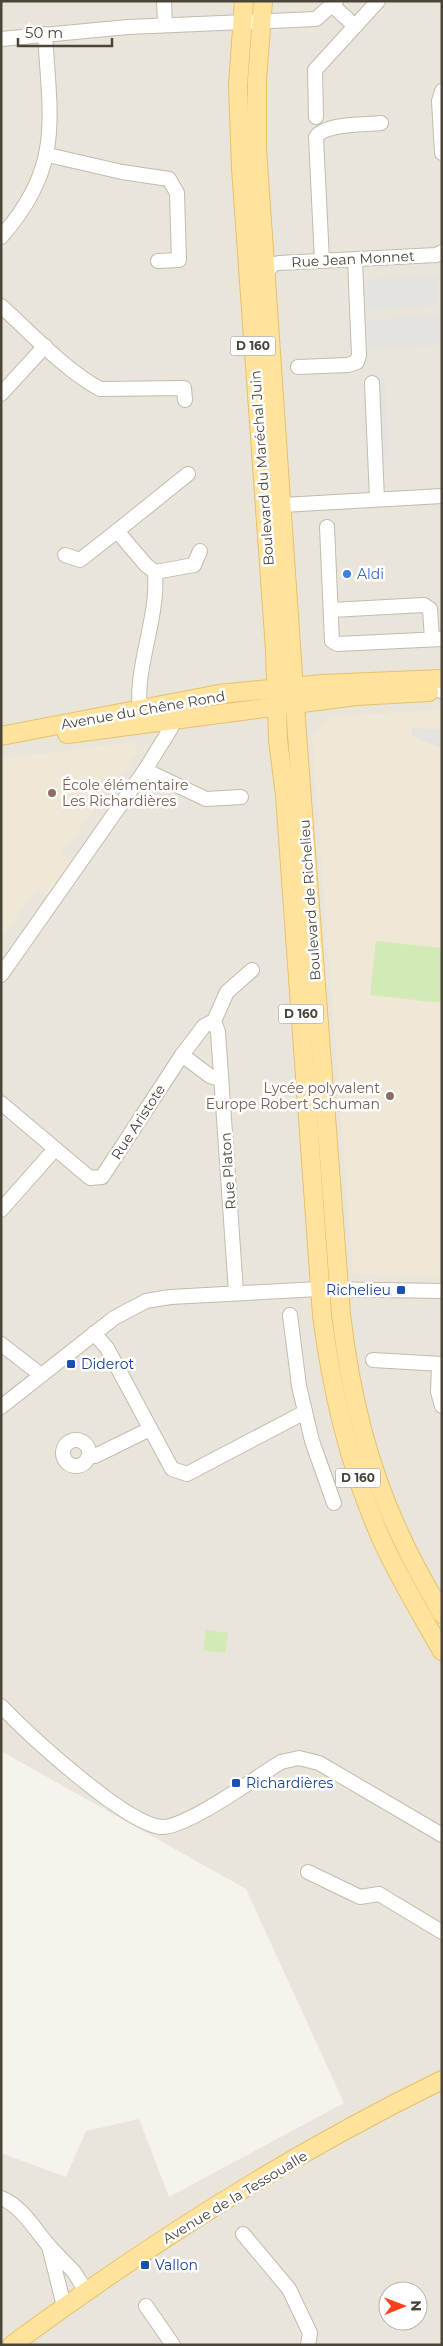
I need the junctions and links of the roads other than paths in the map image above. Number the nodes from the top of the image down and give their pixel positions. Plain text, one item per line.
1 (164, 1) edge
2 (244, 1) edge
3 (263, 1) edge
4 (378, 1) edge
5 (334, 3) edge
6 (261, 20) junction
7 (241, 21) junction
8 (164, 25) junction
9 (355, 26) junction
10 (45, 34) junction
11 (1, 39) edge
12 (442, 91) edge
13 (316, 117) dead end
14 (381, 123) dead end
15 (442, 153) edge
16 (48, 155) junction
17 (1, 237) edge
18 (442, 252) edge
19 (322, 260) junction
20 (355, 260) junction
21 (158, 261) dead end
22 (267, 271) junction
23 (1, 306) edge
24 (45, 346) junction
25 (298, 368) dead end
26 (372, 383) dead end
27 (1, 394) edge
28 (185, 400) dead end
29 (188, 474) dead end
30 (442, 496) edge
31 (377, 499) junction
32 (283, 505) junction
33 (327, 526) dead end
34 (117, 531) junction
35 (200, 550) dead end
36 (65, 555) dead end
37 (155, 572) junction
38 (331, 610) junction
39 (437, 639) edge
40 (293, 662) joint
41 (442, 688) edge
42 (286, 697) junction
43 (168, 713) junction
44 (140, 717) junction
45 (278, 726) joint
46 (1, 736) edge
47 (1, 741) edge
48 (145, 770) junction
49 (241, 796) dead end
50 (252, 970) dead end
51 (1, 975) edge
52 (214, 1021) junction
53 (182, 1055) junction
54 (221, 1080) junction
55 (1, 1104) edge
56 (54, 1150) junction
57 (1, 1210) edge
58 (319, 1289) junction
59 (338, 1289) junction
60 (442, 1291) edge
61 (236, 1292) junction
62 (290, 1315) dead end
63 (94, 1333) junction
64 (1, 1344) edge
65 (373, 1360) dead end
66 (440, 1364) edge
67 (40, 1375) junction
68 (1, 1406) edge
69 (442, 1406) edge
70 (305, 1412) junction
71 (150, 1429) junction
72 (89, 1455) dead end
73 (334, 1503) dead end
74 (442, 1614) edge
75 (442, 1651) edge
76 (1, 1706) edge
77 (442, 1835) edge
78 (308, 1872) dead end
79 (442, 1932) edge
80 (442, 2080) edge
81 (1, 2198) edge
82 (243, 2234) dead end
83 (49, 2246) junction
84 (86, 2291) junction
85 (64, 2306) junction
86 (146, 2306) dead end
87 (12, 2345) edge
88 (173, 2345) edge
89 (308, 2345) edge

1 - 8 street
2 - 7 main road, Boulevard du Maréchal Juin / D 160
3 - 6 main road, Boulevard du Maréchal Juin / D 160
4 - 9 street
5 - 6 street
5 - 9 street
6 - 7 street
6 - 22 main road, Boulevard du Maréchal Juin / D 160
7 - 8 street
7 - 42 main road, Boulevard du Maréchal Juin / D 160
8 - 10 street
9 - 13 street
10 - 11 street
10 - 16 street
12 - 15 street
14 - 19 street
16 - 17 street
16 - 21 street
18 - 20 street, Rue Jean Monnet
19 - 20 street, Rue Jean Monnet
19 - 22 street, Rue Jean Monnet
20 - 25 street
22 - 32 main road, Boulevard du Maréchal Juin / D 160
23 - 24 street
24 - 27 street
24 - 28 street
26 - 31 street
29 - 34 street
30 - 31 street
31 - 32 street
32 - 40 main road, Boulevard du Maréchal Juin / D 160
33 - 38 street
34 - 36 street
34 - 37 street
35 - 37 street
37 - 44 street
38 - 39 street
38 - 39 street
40 - 42 main road, Boulevard de Richelieu / D 160
41 - 42 main road
41 - 42 main road
42 - 43 main road, Avenue du Chêne Rond
42 - 45 main road, Boulevard du Maréchal Juin / D 160
42 - 59 main road, Boulevard de Richelieu / D 160
43 - 44 main road, Avenue du Chêne Rond
43 - 48 street
44 - 46 main road, Avenue du Chêne Rond
44 - 47 main road, Avenue du Chêne Rond
45 - 58 main road, Boulevard de Richelieu / D 160
48 - 49 street
48 - 51 street
50 - 52 street, Rue Aristote
52 - 53 street, Rue Aristote
52 - 54 street, Rue Platon
53 - 54 street
53 - 56 street, Rue Aristote
54 - 61 street, Rue Platon
55 - 56 street, Rue Aristote
56 - 57 street
58 - 59 street
58 - 61 street
58 - 75 main road, Boulevard de Richelieu / D 160
59 - 60 street
59 - 74 main road, Boulevard de Richelieu / D 160
61 - 63 street
62 - 70 street
63 - 67 street
63 - 71 street
64 - 67 street
65 - 66 street
66 - 69 street
67 - 68 street
70 - 71 street
70 - 73 street
71 - 72 street
76 - 77 street
78 - 79 street
80 - 84 main road, Avenue de la Tessoualle
81 - 83 street
82 - 89 street
83 - 84 street
83 - 85 street
84 - 85 main road, Avenue de la Tessoualle
85 - 87 main road, Avenue de la Tessoualle
86 - 88 street

